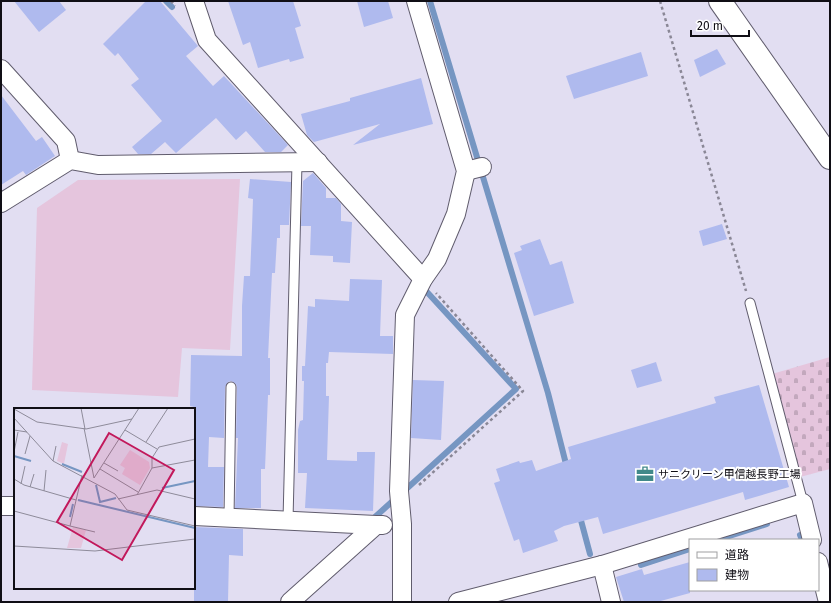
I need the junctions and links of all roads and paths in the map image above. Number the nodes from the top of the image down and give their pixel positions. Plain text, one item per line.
1 (194, 1) edge
2 (416, 1) edge
3 (660, 1) edge
4 (720, 1) edge
5 (1, 69) edge
6 (830, 158) edge
7 (70, 160) junction
8 (318, 162) junction
9 (297, 163) junction
10 (1, 203) edge
11 (423, 279) junction
12 (750, 303) joint
13 (231, 387) dead end
14 (400, 496) junction
15 (803, 503) junction
16 (1, 506) edge
17 (14, 506) edge
18 (195, 516) edge
19 (229, 518) junction
20 (288, 520) junction
21 (402, 524) junction
22 (376, 525) junction
23 (812, 539) edge
24 (602, 565) junction
25 (819, 566) edge
26 (290, 602) edge
27 (402, 602) edge
28 (458, 602) edge
29 (611, 602) edge
30 (828, 602) edge

1 - 8 street
2 - 11 street
3 - 12 path
4 - 6 street
5 - 7 street
7 - 9 street
7 - 10 street
8 - 9 street
8 - 11 street
9 - 20 lane
11 - 14 street
11 - 14 path
12 - 15 lane
13 - 19 lane
14 - 21 street
15 - 23 street
15 - 24 street
16 - 17 street
18 - 19 street
19 - 20 street
20 - 22 street
21 - 22 street
21 - 27 street
22 - 26 street
24 - 28 street
24 - 29 street
25 - 30 street

